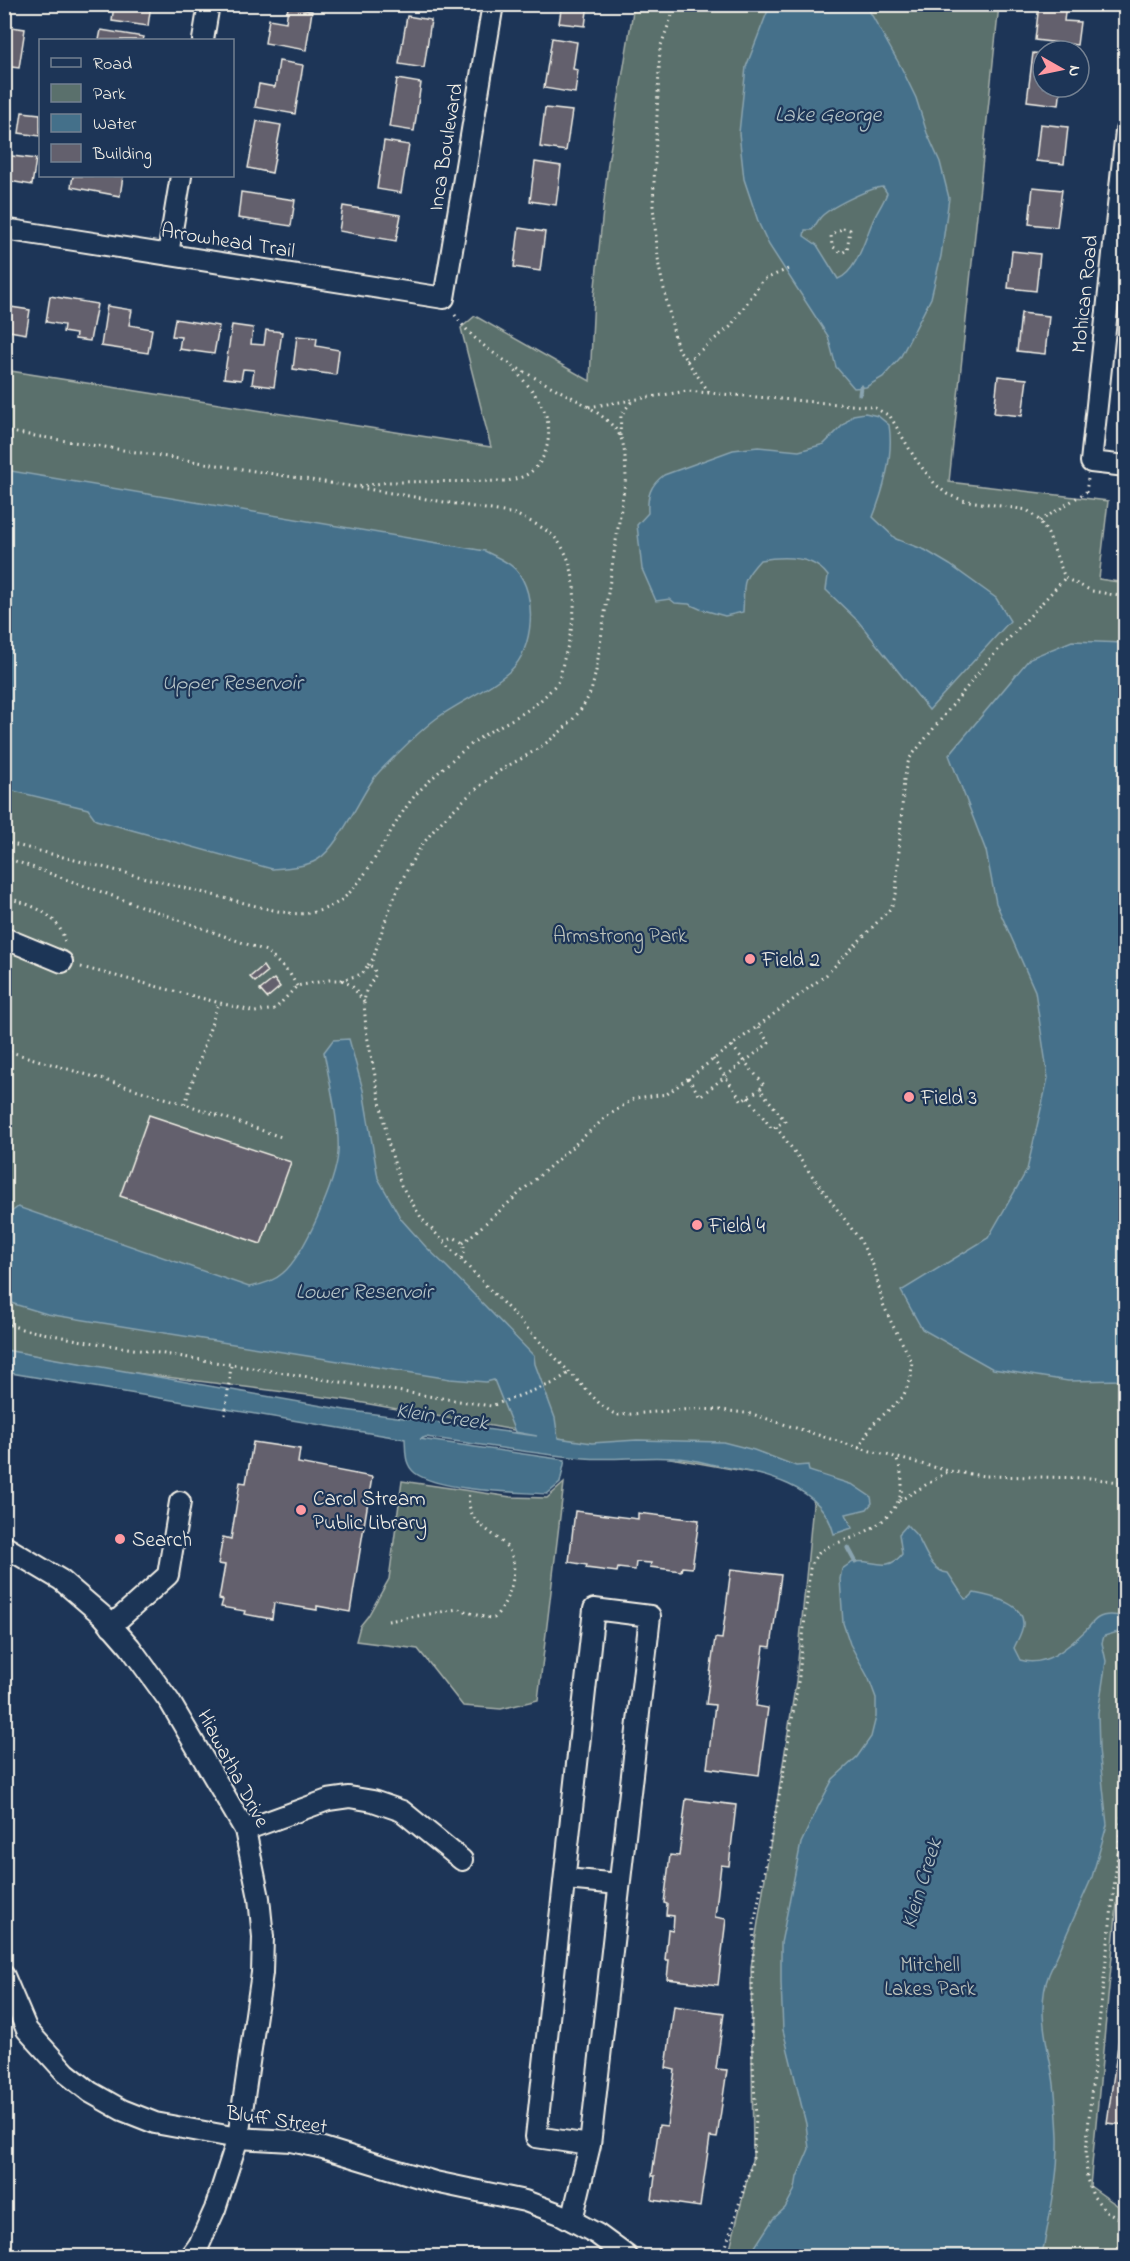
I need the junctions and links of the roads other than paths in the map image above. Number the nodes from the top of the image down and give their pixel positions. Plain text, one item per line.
1 (208, 4) edge
2 (493, 4) edge
3 (203, 39) edge
4 (1125, 131) edge
5 (181, 177) edge
6 (4, 229) edge
7 (168, 255) junction
8 (444, 298) joint
9 (1125, 466) edge
10 (6, 943) edge
11 (62, 962) road end
12 (180, 1502) dead end
13 (4, 1546) edge
14 (111, 1626) junction
15 (245, 1830) junction
16 (462, 1860) dead end
17 (566, 1879) junction
18 (620, 1884) junction
19 (4, 1976) edge
20 (238, 2139) junction
21 (590, 2145) junction
22 (572, 2220) junction
23 (191, 2256) edge
24 (627, 2256) edge

1 - 3 street
2 - 8 street, Inca Boulevard
4 - 9 street, Mohican Road
5 - 7 street
6 - 7 street, Arrowhead Trail
7 - 8 street, Arrowhead Trail
10 - 11 street
12 - 14 street
13 - 14 street, Hiawatha Drive
14 - 15 street, Hiawatha Drive
15 - 16 street
15 - 20 street, Hiawatha Drive
17 - 18 street
17 - 18 street
17 - 21 street
18 - 21 street
19 - 20 street, Bluff Street
20 - 22 street, Bluff Street
20 - 23 street, Hiawatha Drive
21 - 22 street
22 - 24 street, Bluff Street

